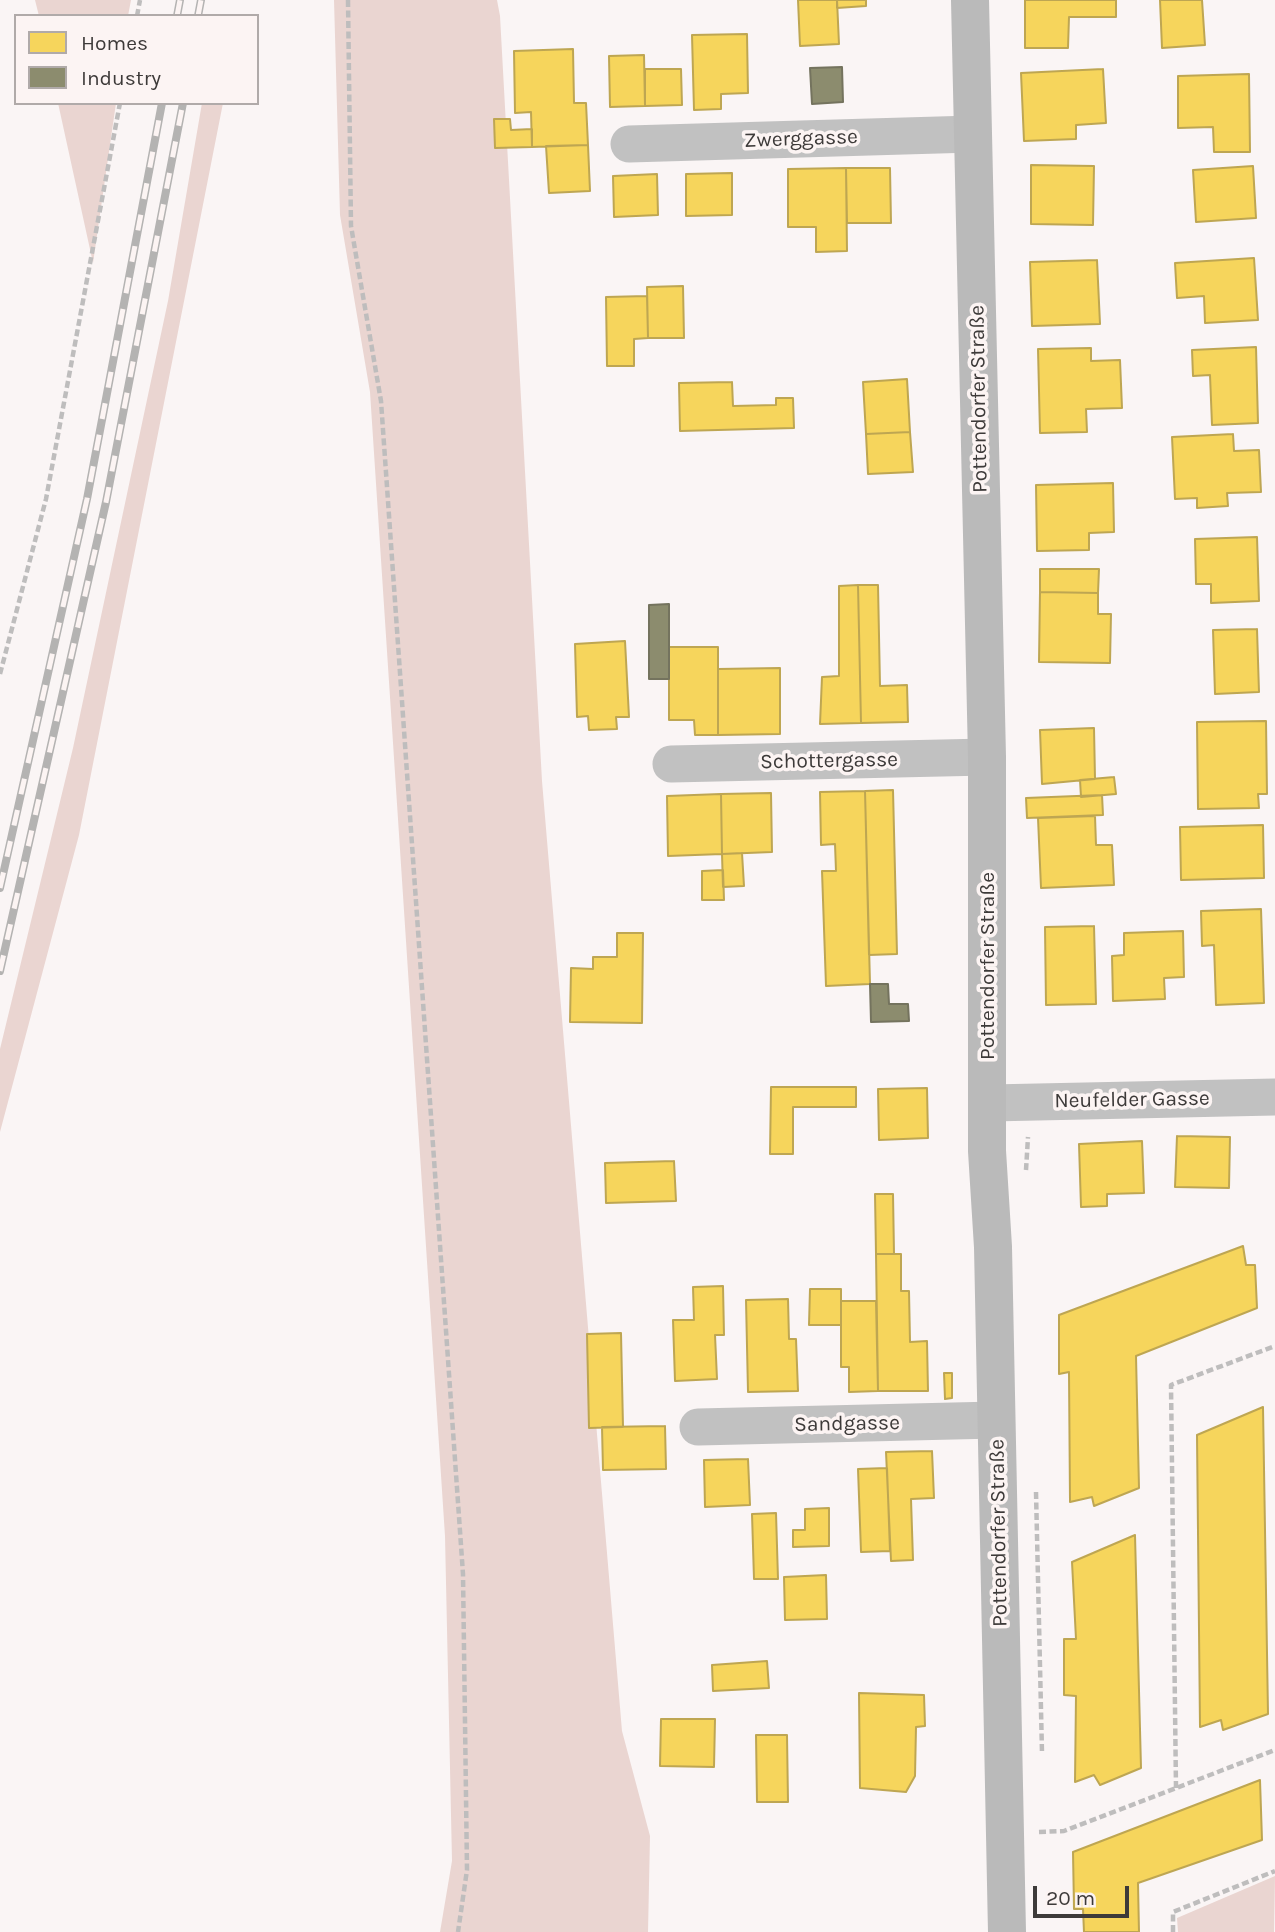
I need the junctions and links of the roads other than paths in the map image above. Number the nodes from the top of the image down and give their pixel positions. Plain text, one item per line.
1 (970, 0) edge
2 (973, 134) junction
3 (629, 144) dead end
4 (987, 757) junction
5 (671, 764) dead end
6 (1275, 1097) edge
7 (990, 1103) junction
8 (996, 1420) junction
9 (698, 1427) dead end
10 (1006, 1932) edge

1 - 2 main road, Pottendorfer Straße
2 - 3 street, Zwerggasse
2 - 4 main road, Pottendorfer Straße
4 - 5 street, Schottergasse
4 - 7 main road, Pottendorfer Straße
6 - 7 street, Neufelder Gasse
7 - 8 main road, Pottendorfer Straße
8 - 9 street, Sandgasse
8 - 10 main road, Pottendorfer Straße

